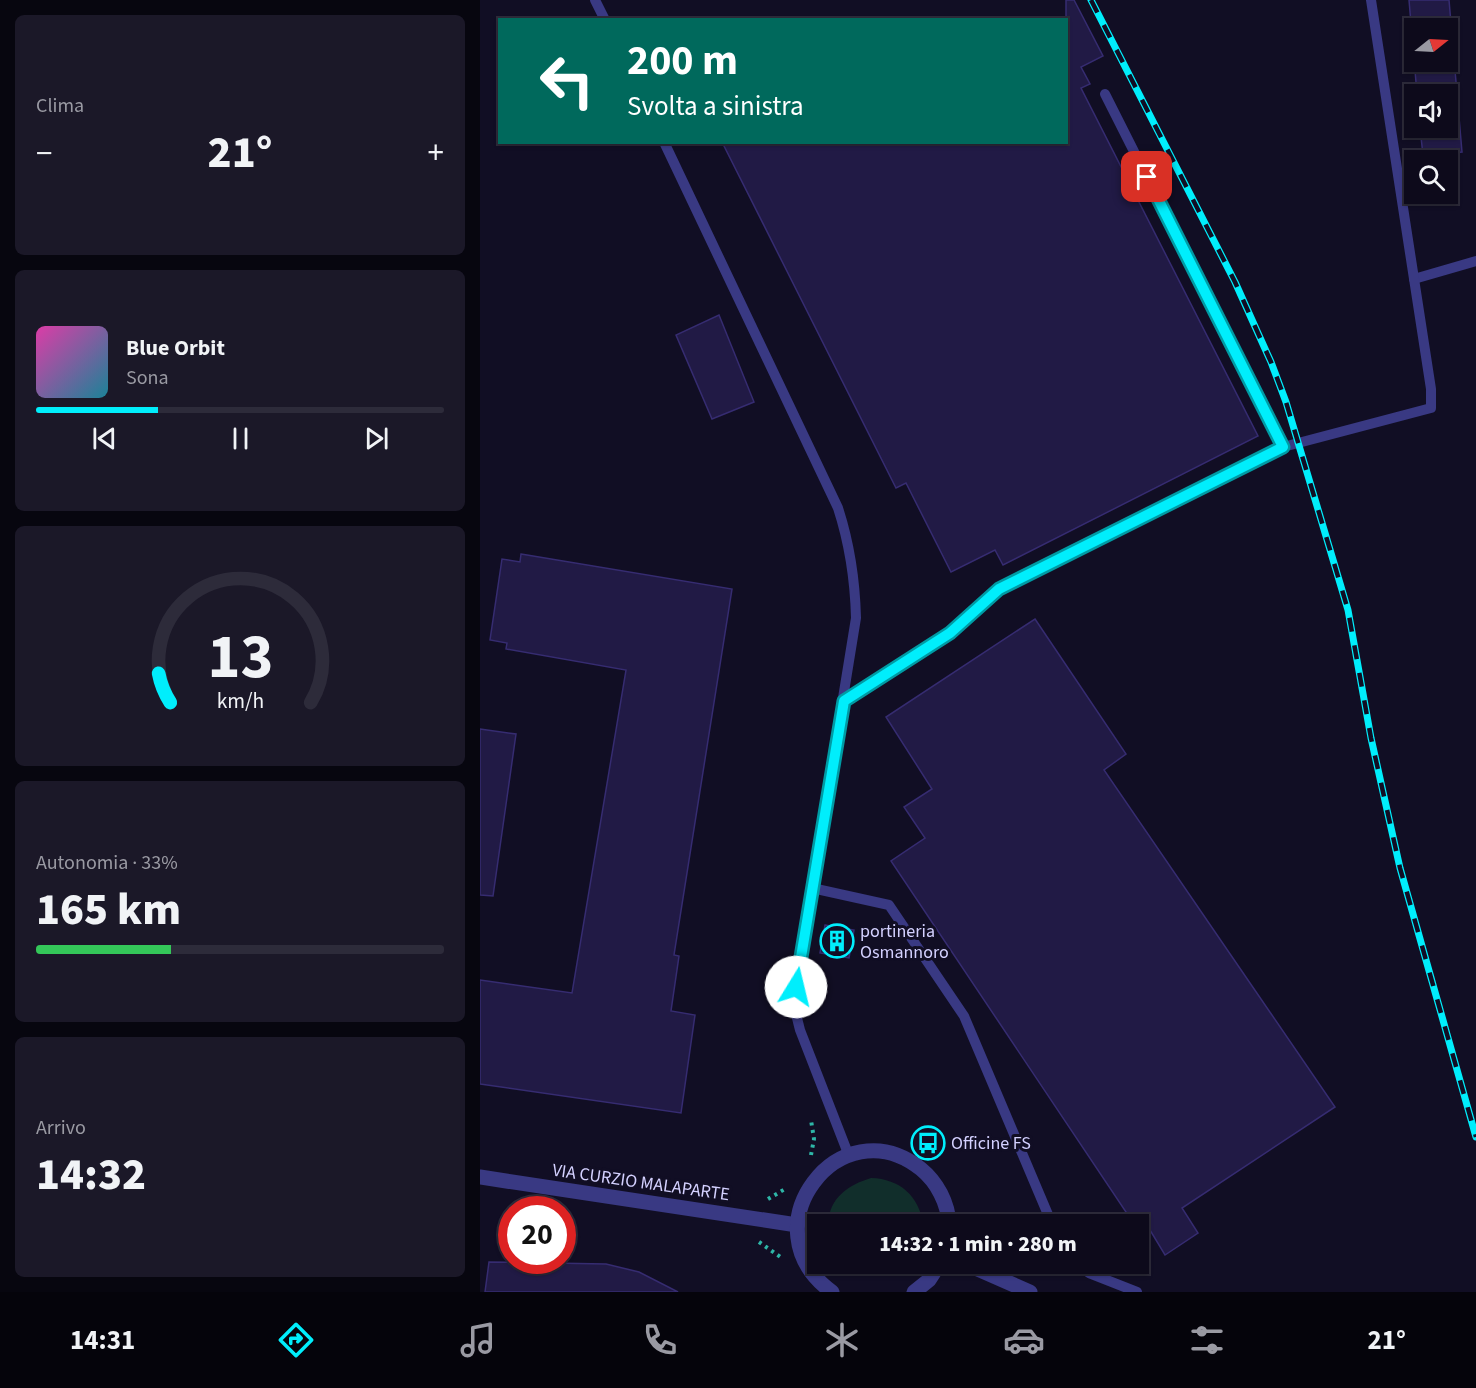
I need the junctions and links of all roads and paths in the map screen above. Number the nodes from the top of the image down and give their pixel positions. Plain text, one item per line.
1 (595, 0) edge
2 (1371, 0) edge
3 (604, 18) edge
4 (1105, 94) dead end
5 (664, 144) edge
6 (1476, 261) edge
7 (1414, 279) junction
8 (1283, 447) junction
9 (844, 701) junction
10 (812, 888) junction
11 (811, 1120) dead end
12 (849, 1156) junction
13 (805, 1165) dead end
14 (480, 1178) edge
15 (792, 1182) dead end
16 (762, 1200) dead end
17 (947, 1214) edge
18 (1048, 1214) edge
19 (797, 1225) junction
20 (755, 1240) dead end
21 (784, 1260) dead end
22 (933, 1274) edge
23 (989, 1274) edge
24 (1092, 1274) edge
25 (832, 1292) edge
26 (914, 1292) edge
27 (1030, 1292) edge
28 (1137, 1292) edge

1 - 3 lane
2 - 7 lane
4 - 8 lane
5 - 9 lane
6 - 7 lane
7 - 8 lane
8 - 9 lane
9 - 10 lane
10 - 12 lane
10 - 18 lane
11 - 13 path
12 - 17 street
12 - 19 street
14 - 19 street, VIA CURZIO MALAPARTE
15 - 16 path
19 - 25 street
20 - 21 path
22 - 26 street
23 - 27 street
24 - 28 lane

